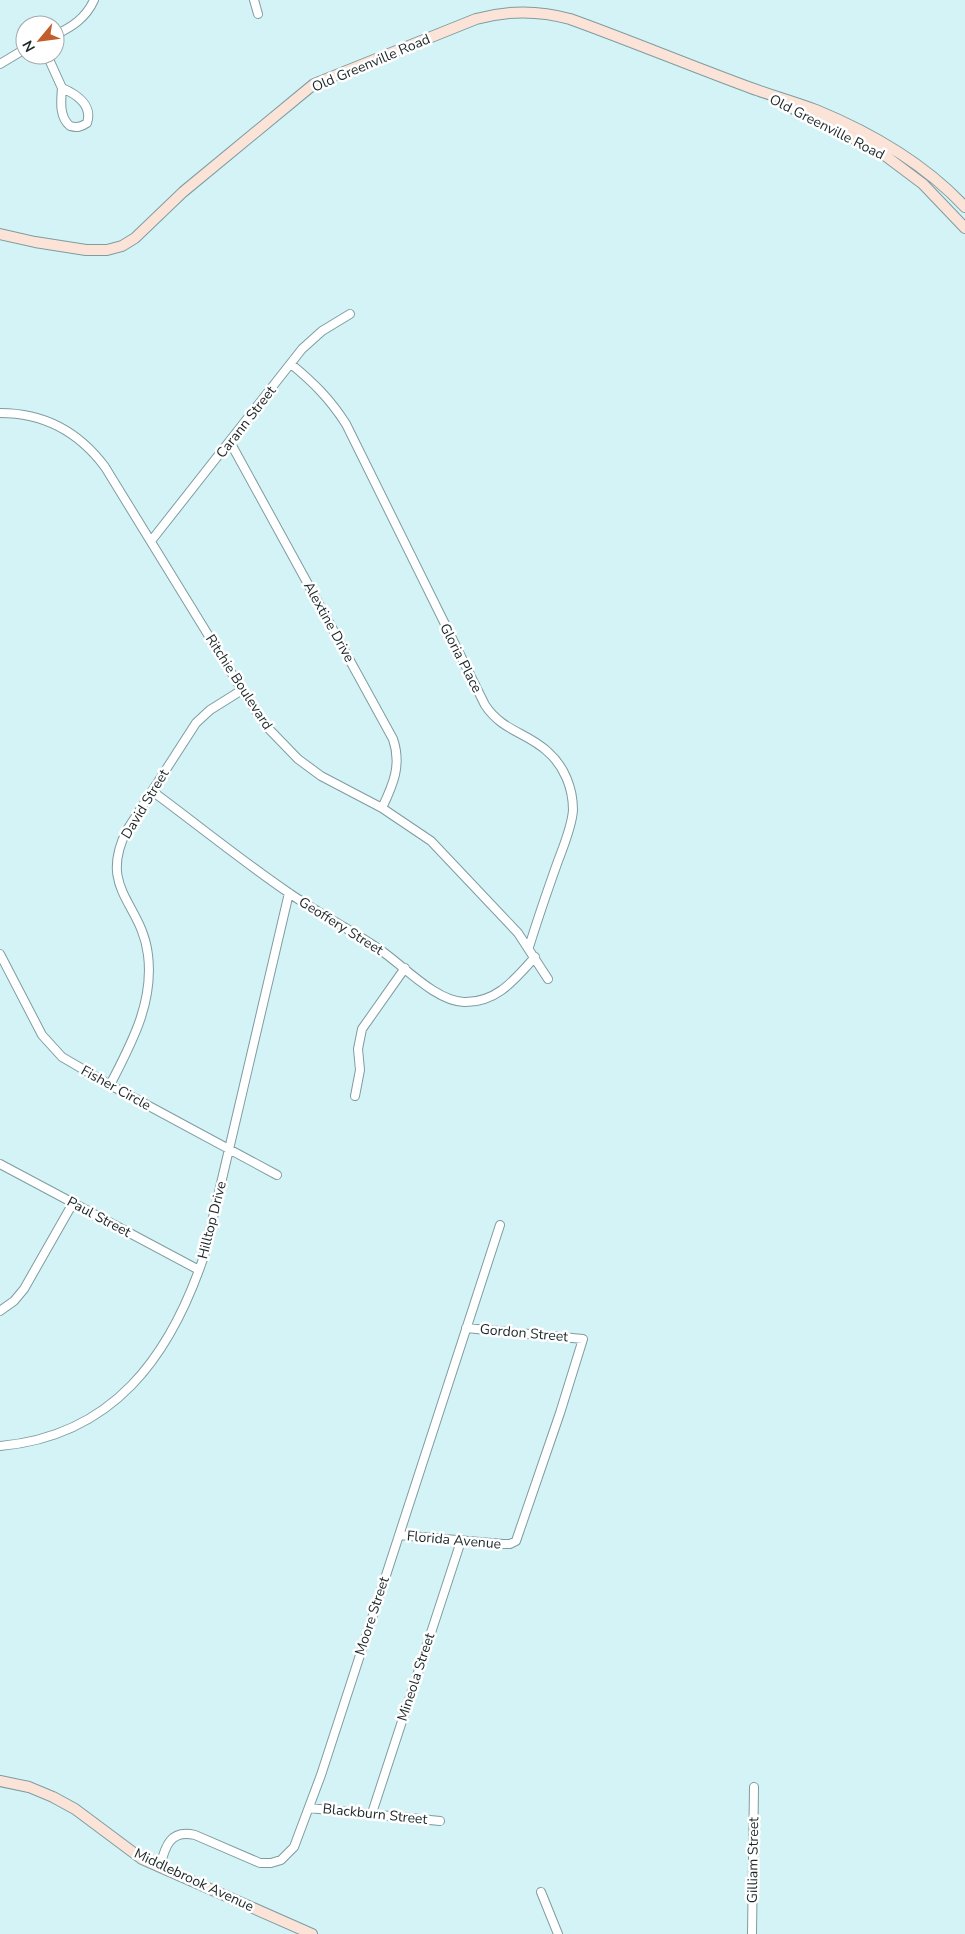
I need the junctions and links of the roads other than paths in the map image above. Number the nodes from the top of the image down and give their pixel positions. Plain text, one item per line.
1 (94, 0) edge
2 (254, 0) edge
3 (258, 14) dead end
4 (65, 29) edge
5 (15, 55) edge
6 (0, 64) edge
7 (52, 65) edge
8 (62, 88) junction
9 (753, 89) junction
10 (965, 207) edge
11 (965, 228) edge
12 (0, 234) edge
13 (350, 314) dead end
14 (291, 364) junction
15 (0, 413) edge
16 (230, 442) junction
17 (151, 541) junction
18 (242, 690) junction
19 (152, 791) junction
20 (382, 808) junction
21 (288, 893) junction
22 (528, 947) junction
23 (0, 954) edge
24 (535, 957) junction
25 (405, 968) junction
26 (4, 971) edge
27 (548, 979) dead end
28 (110, 1085) junction
29 (355, 1096) dead end
30 (229, 1149) junction
31 (0, 1164) edge
32 (277, 1175) dead end
33 (73, 1204) junction
34 (500, 1225) dead end
35 (199, 1270) junction
36 (0, 1311) edge
37 (466, 1328) junction
38 (0, 1446) edge
39 (399, 1535) junction
40 (461, 1540) junction
41 (510, 1544) joint
42 (0, 1781) edge
43 (754, 1787) dead end
44 (310, 1808) junction
45 (372, 1813) junction
46 (440, 1821) dead end
47 (160, 1866) junction
48 (541, 1892) dead end
49 (312, 1934) edge
50 (558, 1934) edge
51 (752, 1934) edge

1 - 4 street
2 - 3 street
5 - 6 street
7 - 8 street
8 - 8 street
9 - 10 main road, Old Greenville Road
9 - 11 main road, Old Greenville Road
9 - 12 main road, Old Greenville Road
13 - 14 street, Carann Street
14 - 16 street, Carann Street
14 - 22 street, Gloria Place
15 - 17 street, Ritchie Boulevard
16 - 17 street, Carann Street
16 - 20 street, Alextine Drive
17 - 18 street, Ritchie Boulevard
18 - 19 street, David Street
18 - 20 street, Ritchie Boulevard
19 - 21 street, Geoffery Street
19 - 28 street, David Street
20 - 22 street, Ritchie Boulevard
21 - 25 street, Geoffery Street
21 - 30 street, Hilltop Drive
22 - 24 street, Ritchie Boulevard
23 - 26 street, Fisher Circle
24 - 25 street, Geoffery Street
24 - 27 street, Ritchie Boulevard
25 - 29 street
26 - 28 street, Fisher Circle
28 - 30 street, Fisher Circle
30 - 32 street, Fisher Circle
30 - 35 street, Hilltop Drive
31 - 33 street, Paul Street
33 - 35 street, Paul Street
33 - 36 street
34 - 37 street, Moore Street
35 - 38 street, Hilltop Drive
37 - 39 street, Moore Street
37 - 41 street, Gordon Street
39 - 40 street, Florida Avenue
39 - 44 street, Moore Street
40 - 41 street, Florida Avenue
40 - 45 street, Mineola Street
42 - 47 main road, Middlebrook Avenue
43 - 51 street, Gilliam Street
44 - 45 street, Blackburn Street
44 - 47 street, Moore Street
45 - 46 street, Blackburn Street
47 - 49 main road, Middlebrook Avenue
48 - 50 street

